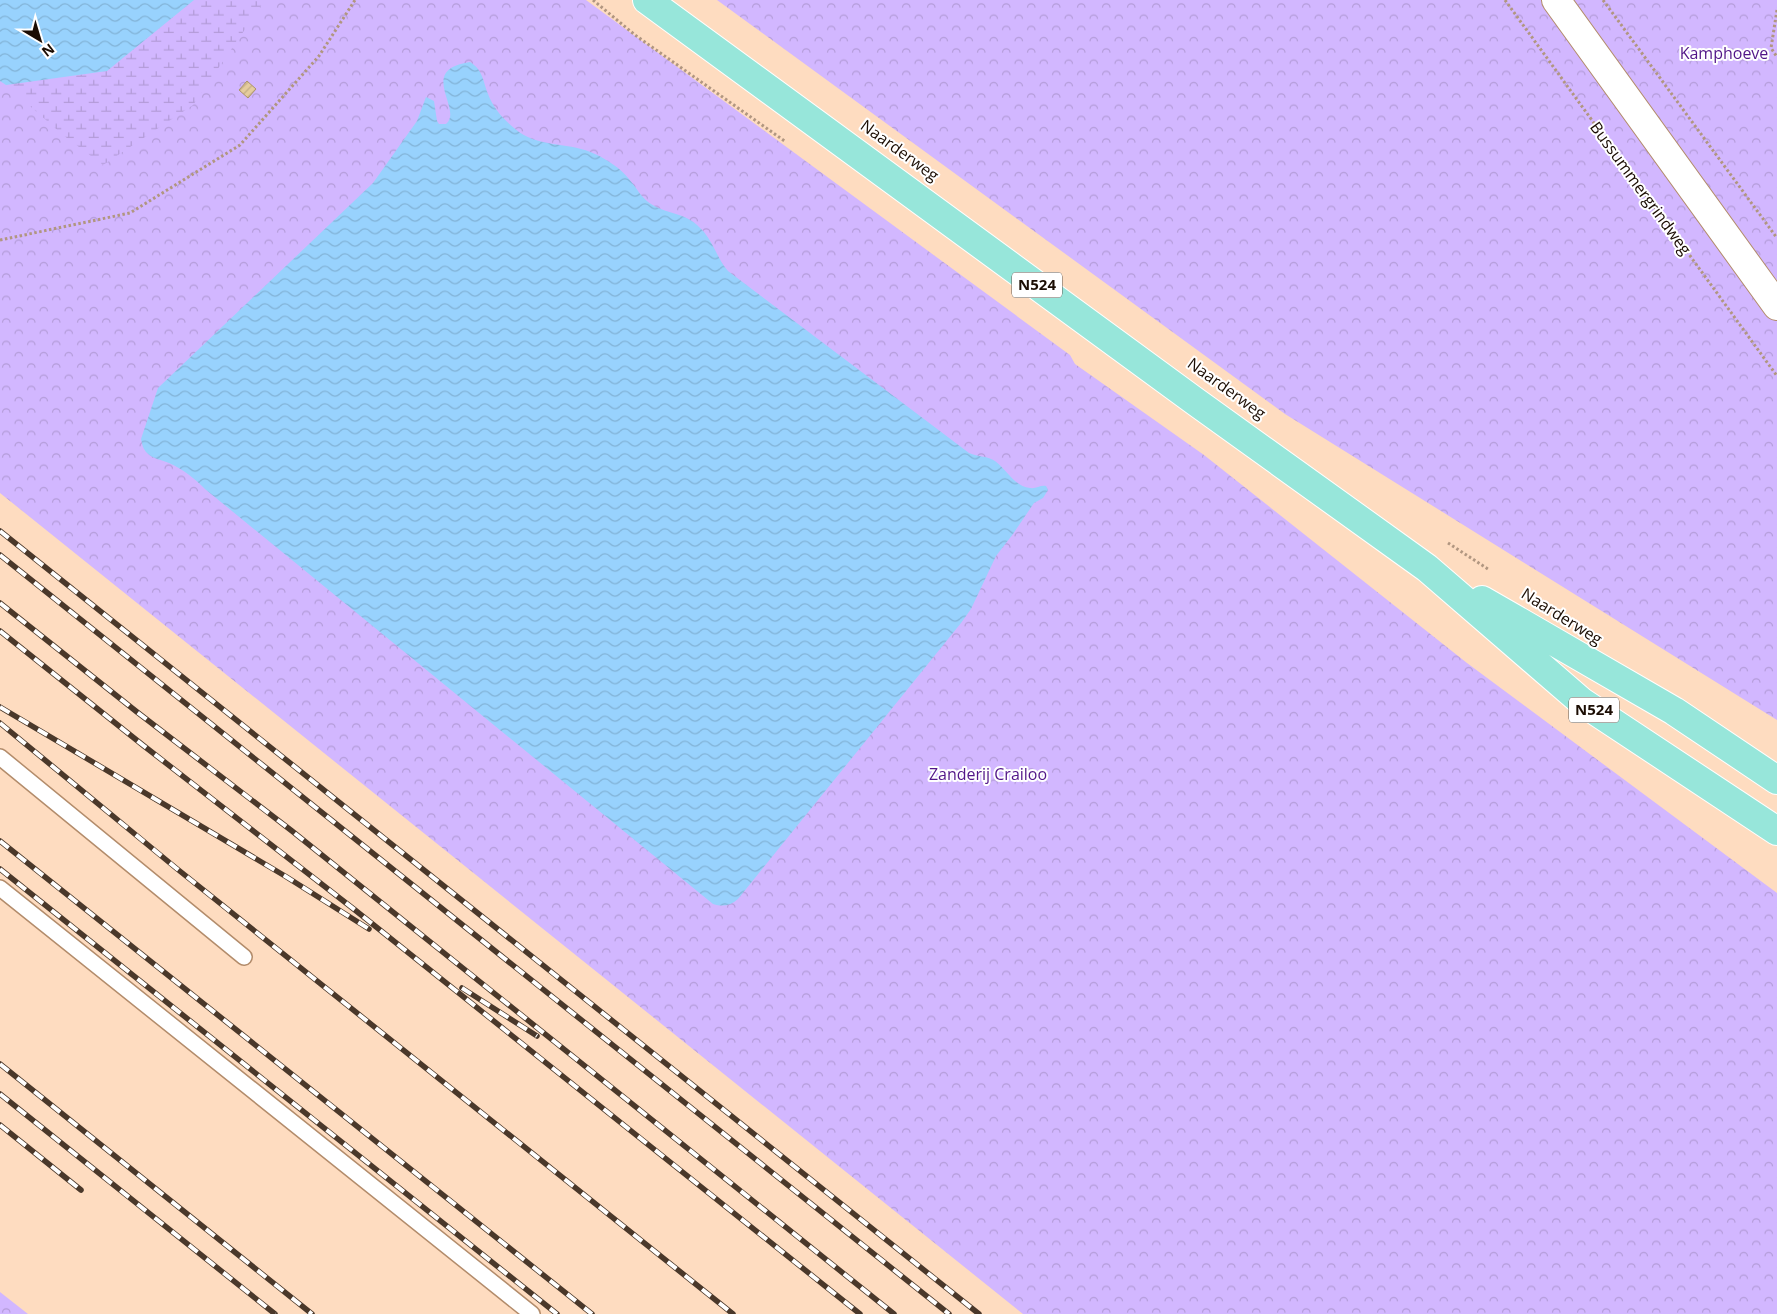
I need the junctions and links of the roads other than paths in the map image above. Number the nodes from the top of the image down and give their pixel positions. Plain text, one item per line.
1 (647, 0) edge
2 (1556, 0) edge
3 (1777, 306) edge
4 (1427, 568) junction
5 (0, 757) edge
6 (1777, 780) edge
7 (1777, 831) edge
8 (0, 888) edge
9 (244, 957) dead end
10 (532, 1314) edge

1 - 4 main road, Naarderweg / N524
2 - 3 street
4 - 6 main road, Naarderweg / N524
4 - 7 main road, Naarderweg / N524
5 - 9 lane
8 - 10 lane

